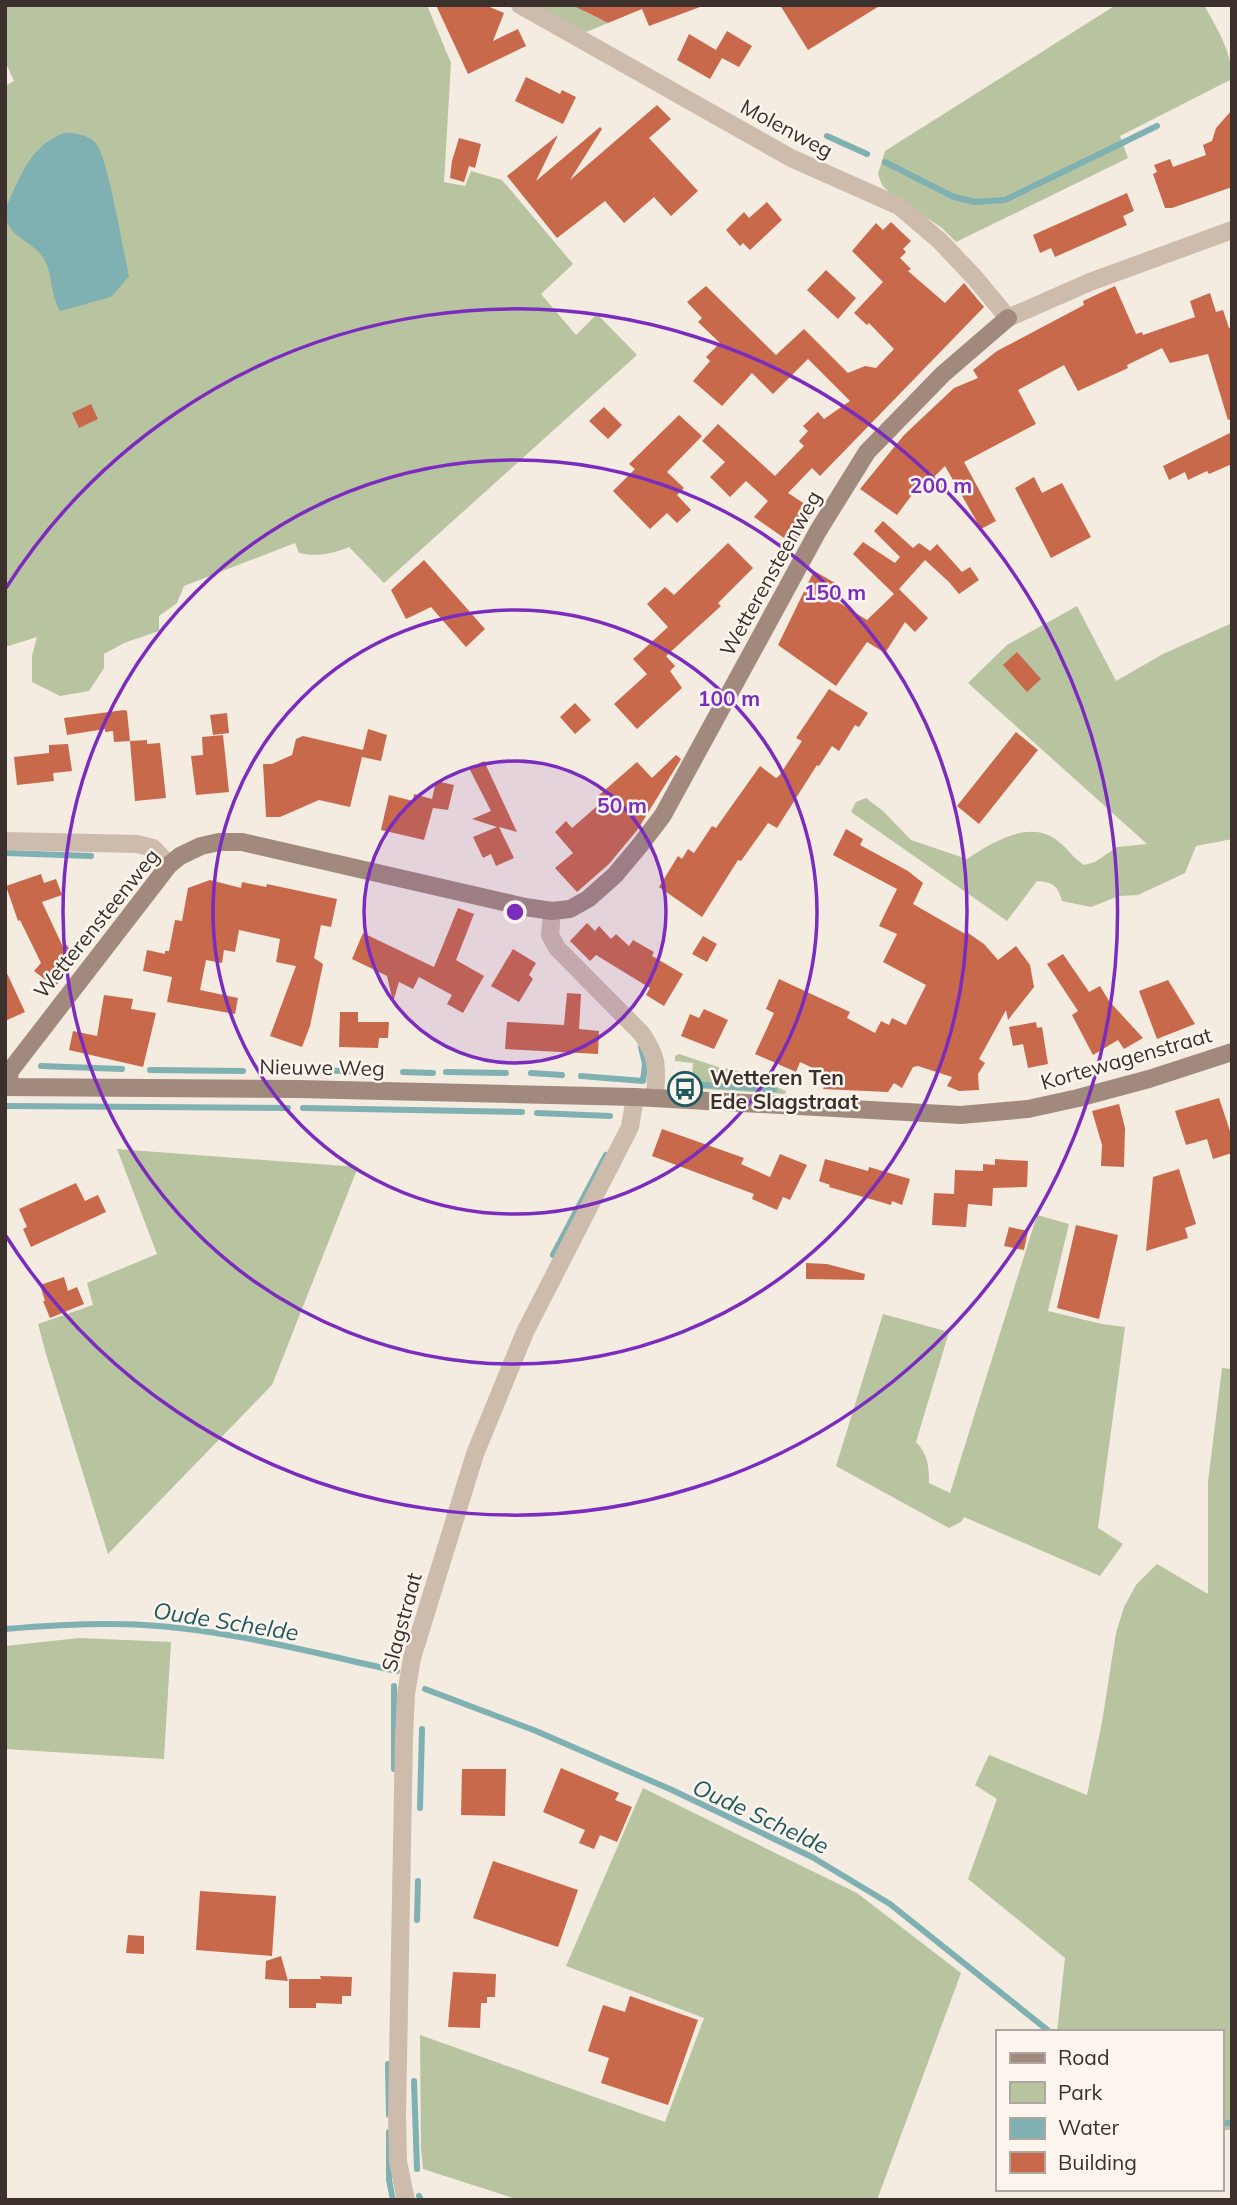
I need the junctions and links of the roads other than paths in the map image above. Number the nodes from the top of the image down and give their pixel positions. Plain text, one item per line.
1 (520, 5) edge
2 (1232, 230) edge
3 (1008, 318) junction
4 (5, 841) edge
5 (169, 864) junction
6 (552, 911) junction
7 (1232, 1052) edge
8 (7, 1087) edge
9 (635, 1097) junction
10 (655, 1098) junction
11 (406, 2200) edge

1 - 3 street, Molenweg
2 - 3 street, Wetterensteenweg
3 - 6 street, Wetterensteenweg
4 - 5 street
5 - 6 street, Wetterensteenweg
5 - 8 street, Wetterensteenweg
6 - 10 street
7 - 10 street, Kortewagenstraat
8 - 9 street, Nieuwe Weg
9 - 10 street, Kortewagenstraat
9 - 11 street, Slagstraat

